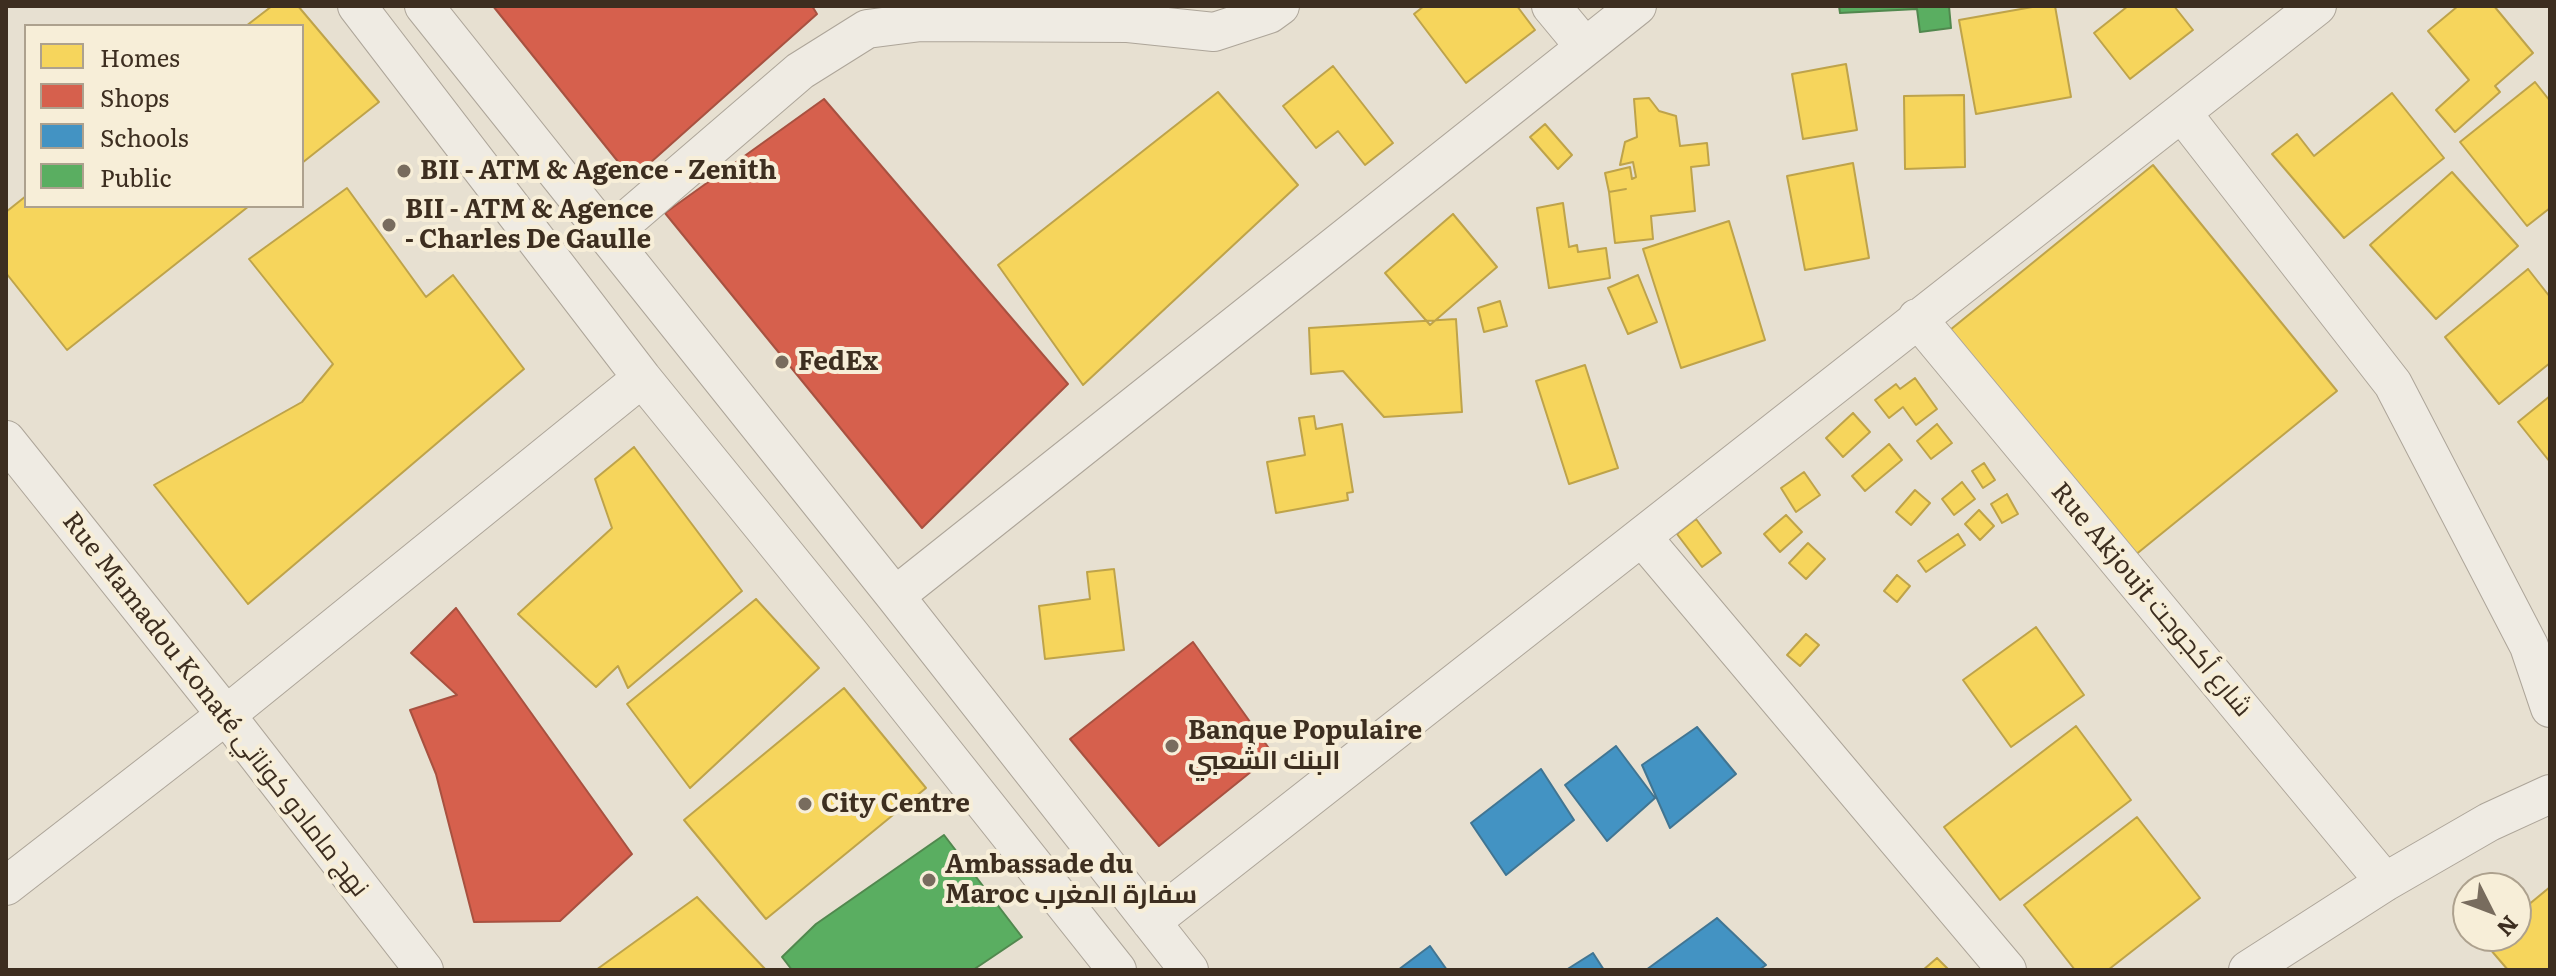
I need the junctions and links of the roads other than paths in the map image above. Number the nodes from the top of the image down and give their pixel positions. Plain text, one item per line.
1 (357, 6) edge
2 (424, 6) edge
3 (1280, 6) edge
4 (1551, 6) edge
5 (1637, 6) edge
6 (2317, 6) edge
7 (861, 18) edge
8 (1585, 47) junction
9 (2182, 113) junction
10 (608, 236) junction
11 (1917, 318) junction
12 (642, 378) junction
13 (6, 440) edge
14 (1642, 537) junction
15 (895, 596) junction
16 (2550, 708) edge
17 (226, 715) junction
18 (2550, 794) edge
19 (2385, 882) junction
20 (6, 886) edge
21 (1151, 922) junction
22 (424, 970) edge
23 (1117, 970) edge
24 (1189, 970) edge
25 (2007, 970) edge
26 (2248, 970) edge

1 - 12 street
2 - 10 street
3 - 7 street
4 - 8 street
5 - 8 street
6 - 9 street
7 - 10 street
8 - 15 street
9 - 11 street
9 - 16 street
10 - 15 street
11 - 14 street
11 - 19 street, Rue Akjoujt شارع أكجوجت
12 - 17 street
12 - 23 street
13 - 17 street, Rue Mamadou Konaté نهج مامادو كوناتي
14 - 21 street
14 - 25 street
15 - 21 street
17 - 20 street
17 - 22 street, Rue Mamadou Konaté نهج مامادو كوناتي
18 - 19 street
19 - 26 street
21 - 24 street

